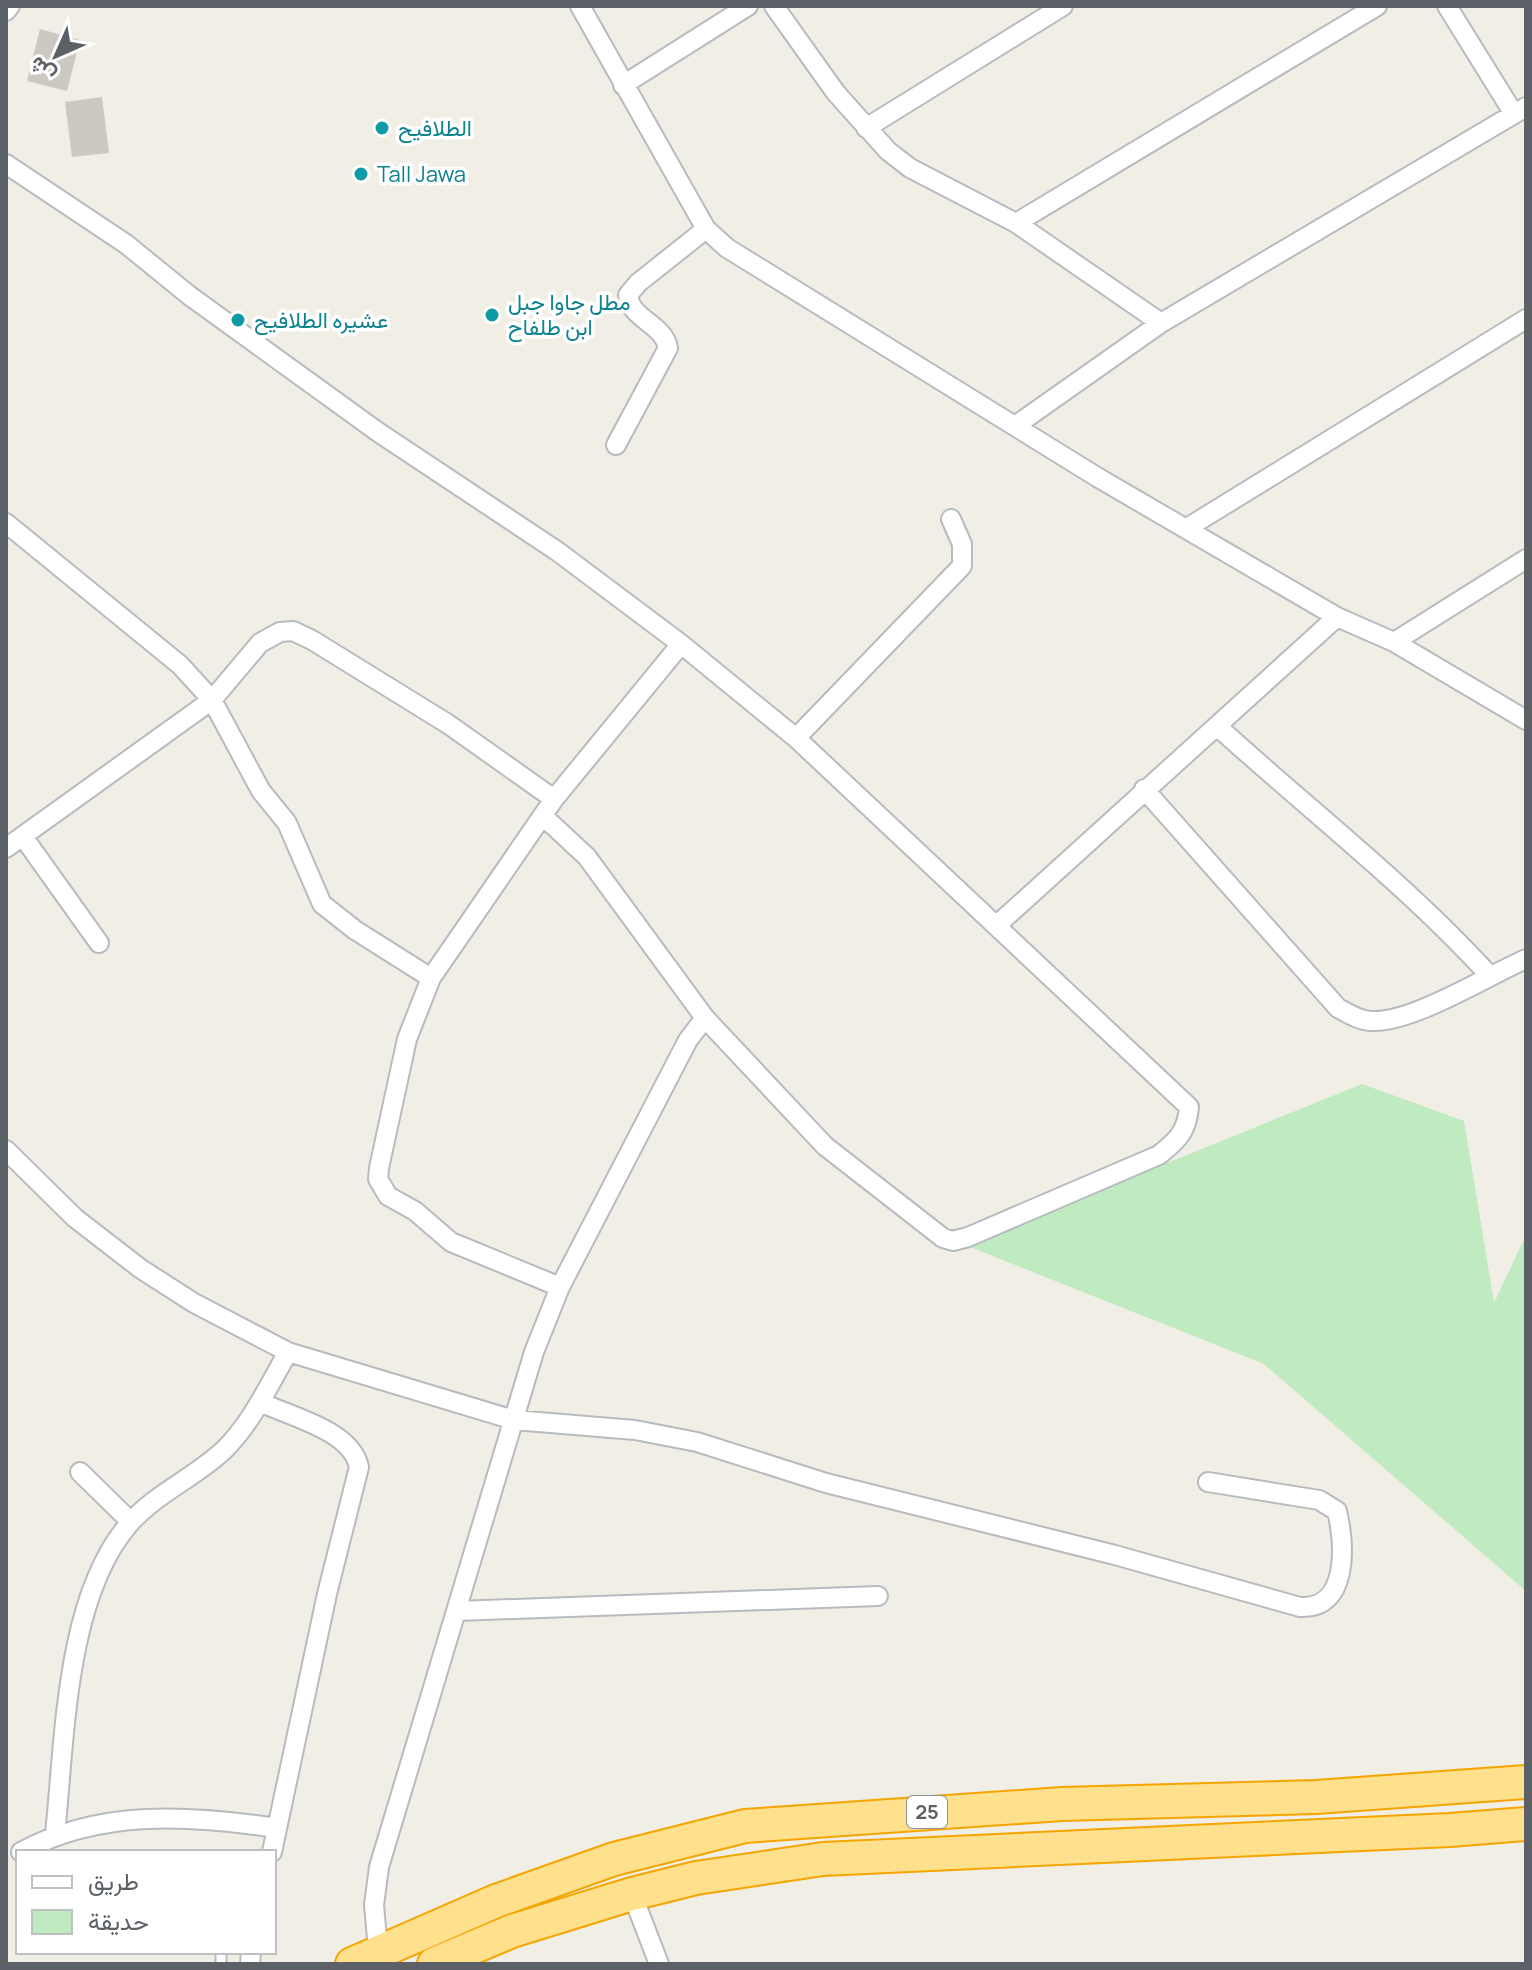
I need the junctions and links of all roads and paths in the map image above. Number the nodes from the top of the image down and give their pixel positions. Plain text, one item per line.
1 (10, 6) edge
2 (580, 6) edge
3 (748, 6) edge
4 (774, 6) edge
5 (1063, 6) edge
6 (1377, 6) edge
7 (1447, 6) edge
8 (6, 11) edge
9 (623, 85) junction
10 (1520, 110) edge
11 (866, 128) junction
12 (6, 164) edge
13 (1016, 223) junction
14 (706, 229) junction
15 (1526, 319) edge
16 (1161, 323) junction
17 (1015, 426) junction
18 (616, 445) dead end
19 (951, 519) dead end
20 (6, 523) edge
21 (1187, 528) junction
22 (1526, 559) edge
23 (1337, 617) junction
24 (1394, 642) junction
25 (681, 644) junction
26 (212, 700) junction
27 (1526, 720) edge
28 (1217, 726) junction
29 (796, 738) junction
30 (1144, 789) junction
31 (554, 799) junction
32 (543, 816) junction
33 (24, 838) junction
34 (6, 848) edge
35 (997, 925) junction
36 (99, 943) dead end
37 (1526, 959) edge
38 (1489, 975) junction
39 (431, 978) junction
40 (705, 1018) junction
41 (6, 1150) edge
42 (560, 1287) junction
43 (288, 1352) junction
44 (260, 1402) junction
45 (514, 1420) junction
46 (80, 1472) dead end
47 (1208, 1482) dead end
48 (131, 1522) junction
49 (878, 1596) dead end
50 (457, 1611) junction
51 (1526, 1782) edge
52 (1526, 1824) edge
53 (277, 1828) junction
54 (55, 1834) junction
55 (26, 1850) edge
56 (272, 1850) edge
57 (632, 1894) junction
58 (365, 1957) edge
59 (434, 1964) edge
60 (659, 1964) edge

1 - 8 street
2 - 9 street
3 - 9 street
4 - 11 street
5 - 11 street
6 - 13 street
7 - 10 street
9 - 14 street
10 - 16 street
11 - 13 street
12 - 25 street
13 - 16 street
14 - 17 street
14 - 18 street
15 - 21 street
16 - 17 street
17 - 21 street
19 - 29 street
20 - 26 street
21 - 23 street
22 - 24 street
23 - 24 street
23 - 28 street
24 - 27 street
25 - 29 street
25 - 31 street
26 - 31 street
26 - 33 street
26 - 39 street
28 - 30 street
28 - 38 street
29 - 35 street
30 - 35 street
30 - 38 street
31 - 32 street
32 - 39 street
32 - 40 street
33 - 34 street
33 - 36 street
35 - 40 street
37 - 38 street
39 - 42 street
40 - 42 street
41 - 43 street
42 - 45 street
43 - 44 street
43 - 45 street
44 - 48 street
44 - 53 street
45 - 47 street
45 - 50 street
46 - 48 street
48 - 54 street
49 - 50 street
50 - 58 street
51 - 58 highway, 25
52 - 57 highway, 25
53 - 54 street
53 - 56 street
54 - 55 street
57 - 59 highway, 25
57 - 60 street

